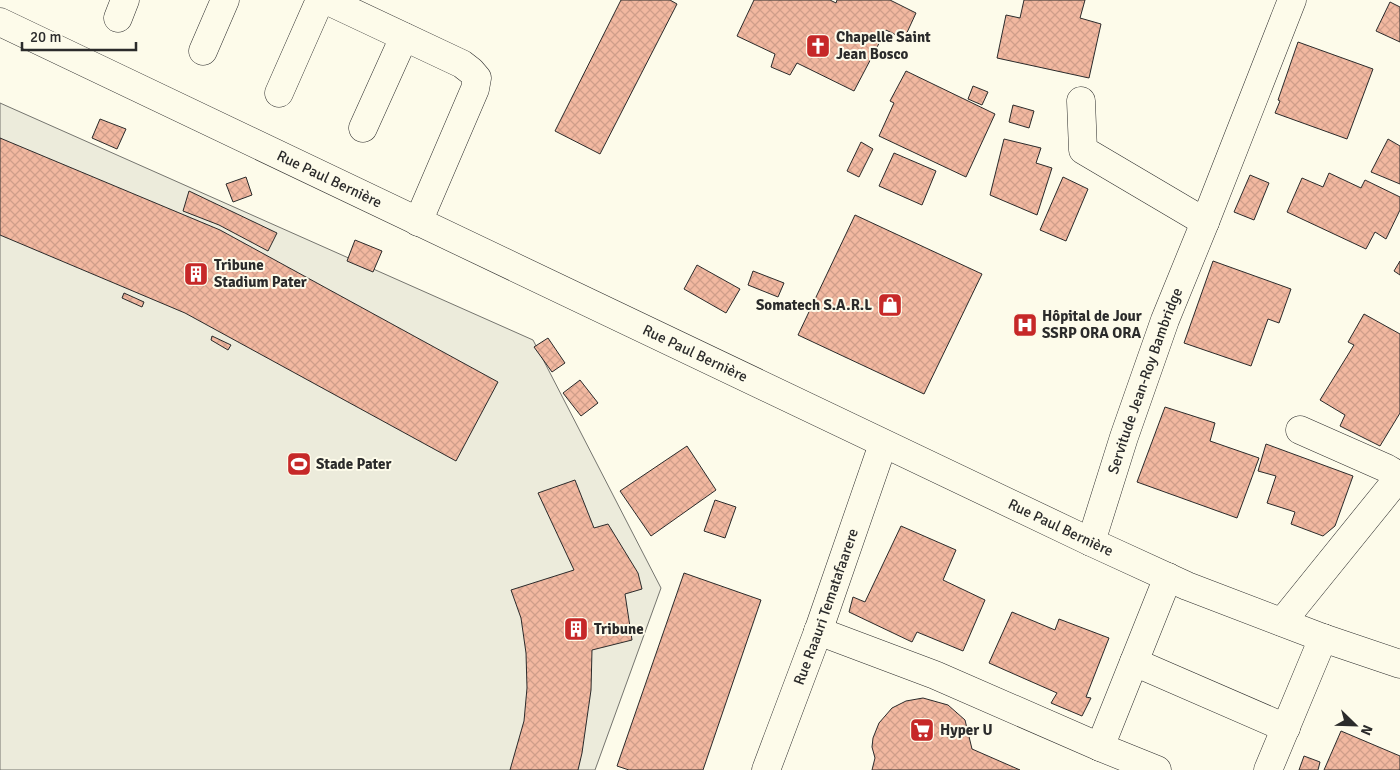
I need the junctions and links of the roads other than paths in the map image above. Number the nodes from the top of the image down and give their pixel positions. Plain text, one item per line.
1 (225, 0) edge
2 (320, 0) edge
3 (326, 0) edge
4 (1292, 0) edge
5 (0, 22) edge
6 (29, 36) junction
7 (404, 37) junction
8 (0, 38) edge
9 (203, 51) dead end
10 (279, 93) dead end
11 (1081, 101) dead end
12 (363, 128) dead end
13 (418, 222) junction
14 (1205, 222) junction
15 (1300, 430) dead end
16 (883, 444) junction
17 (1400, 476) edge
18 (1091, 542) junction
19 (1168, 577) junction
20 (1282, 622) junction
21 (818, 631) junction
22 (1323, 638) junction
23 (1134, 662) junction
24 (1400, 664) edge
25 (1286, 728) junction
26 (1100, 747) junction
27 (766, 770) edge
28 (1156, 770) edge
29 (1268, 770) edge

1 - 9 street
2 - 10 street
3 - 7 street
4 - 14 street, Servitude Jean-Roy Bambridge
5 - 6 street, Rue Paul Bernière
6 - 8 street
6 - 13 street, Rue Paul Bernière
7 - 12 street
7 - 13 street
11 - 14 street
13 - 16 street, Rue Paul Bernière
14 - 18 street, Servitude Jean-Roy Bambridge
15 - 17 street
16 - 18 street, Rue Paul Bernière
16 - 21 street, Rue Raauri Tematafaarere
17 - 20 street
18 - 19 street, Rue Paul Bernière
19 - 20 street, Rue Paul Bernière
19 - 23 street
20 - 22 street, Rue Paul Bernière
21 - 26 street
21 - 27 street, Rue Raauri Tematafaarere
22 - 24 street, Rue Paul Bernière
22 - 25 street
23 - 25 street
23 - 26 street
25 - 29 street
26 - 28 street

